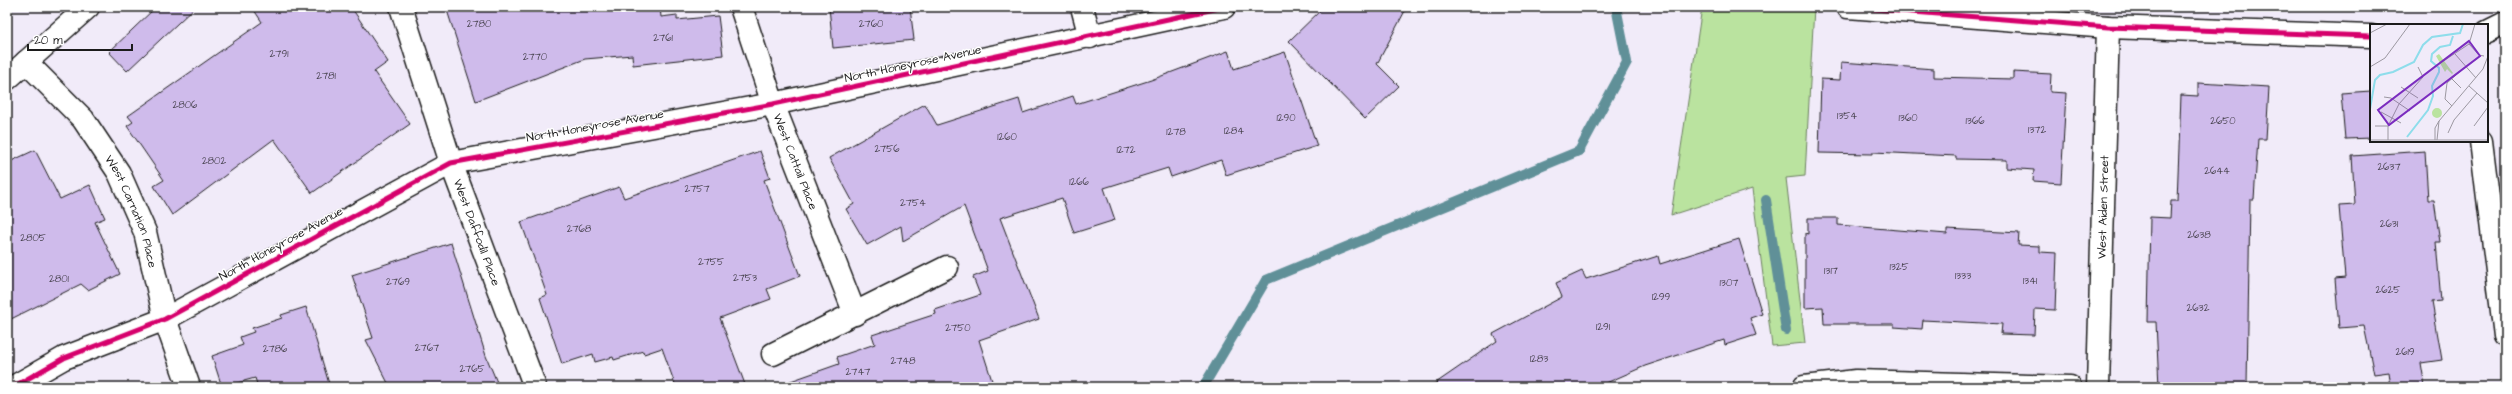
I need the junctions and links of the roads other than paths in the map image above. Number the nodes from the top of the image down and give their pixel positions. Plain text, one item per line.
1 (88, 7) edge
2 (401, 7) edge
3 (741, 7) edge
4 (1082, 7) edge
5 (1224, 7) edge
6 (1848, 7) edge
7 (2505, 24) edge
8 (2108, 27) junction
9 (2488, 32) edge
10 (2370, 36) edge
11 (1090, 37) junction
12 (26, 62) junction
13 (7, 79) edge
14 (773, 104) junction
15 (2481, 142) edge
16 (451, 162) junction
17 (947, 268) dead end
18 (855, 314) junction
19 (165, 319) junction
20 (2505, 336) edge
21 (773, 354) dead end
22 (13, 387) edge
23 (189, 387) edge
24 (535, 387) edge
25 (1804, 387) edge
26 (2070, 387) edge
27 (2098, 387) edge

1 - 12 street
2 - 16 street, West Daffodil Place
3 - 14 street, West Cattail Place
4 - 11 street
5 - 11 street, North Honeyrose Avenue
6 - 8 street
7 - 9 street
8 - 10 street
8 - 27 street, West Aiden Street
11 - 14 street, North Honeyrose Avenue
12 - 13 street
12 - 19 street, West Carnation Place
14 - 16 street, North Honeyrose Avenue
14 - 18 street, West Cattail Place
15 - 20 street
16 - 19 street, North Honeyrose Avenue
16 - 24 street, West Daffodil Place
17 - 18 street
18 - 21 street
19 - 22 street, North Honeyrose Avenue
19 - 23 street, West Carnation Place
25 - 26 street

